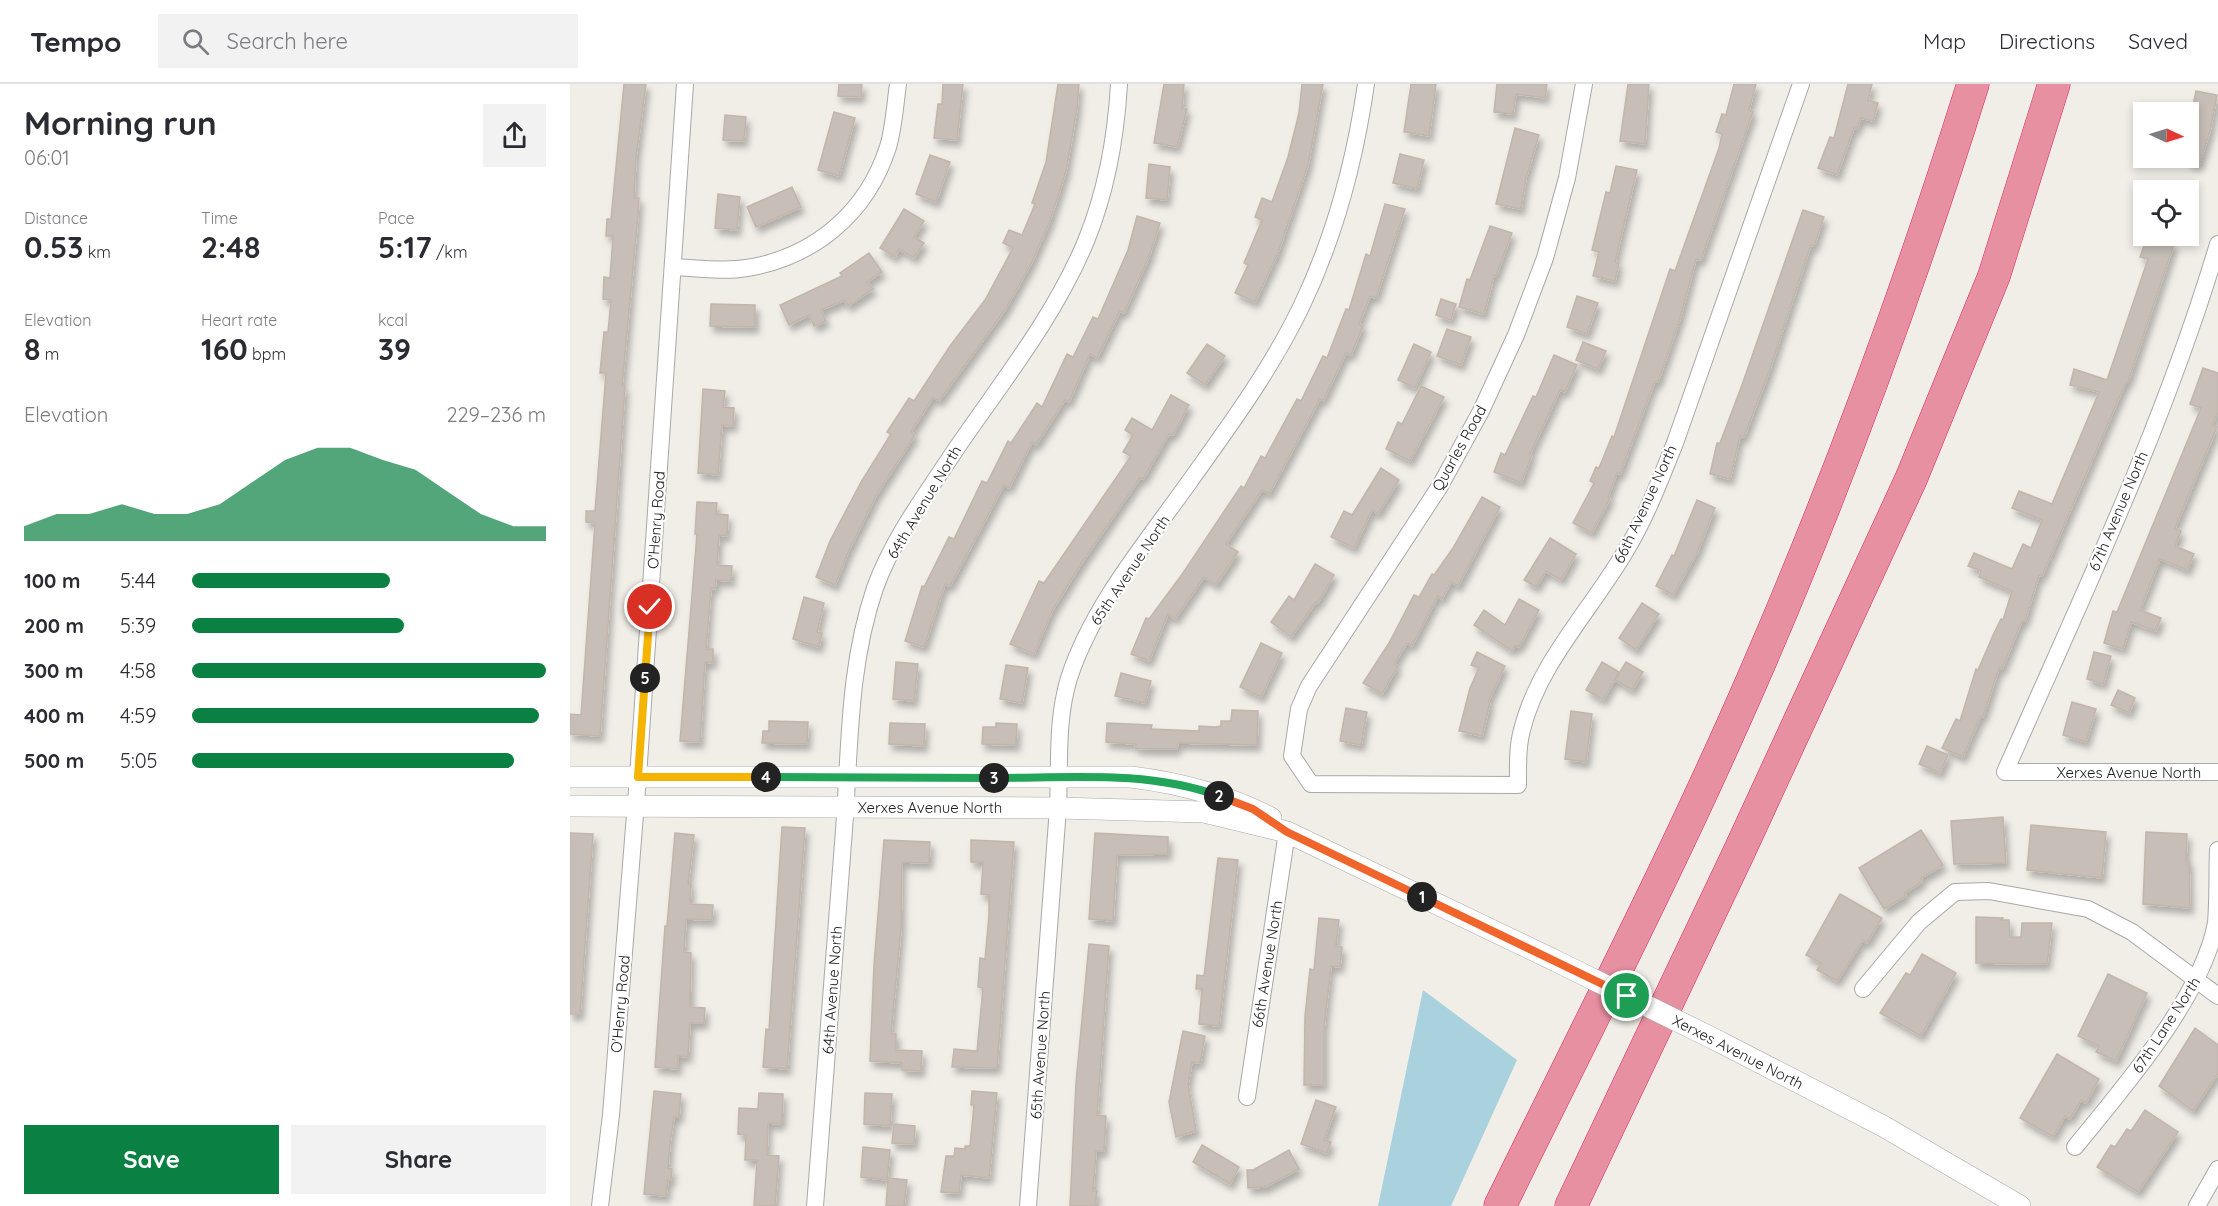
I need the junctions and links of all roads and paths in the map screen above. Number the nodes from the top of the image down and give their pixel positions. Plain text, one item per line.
1 (685, 84) edge
2 (897, 84) edge
3 (1119, 84) edge
4 (1366, 84) edge
5 (1584, 84) edge
6 (1801, 84) edge
7 (1973, 84) edge
8 (2054, 84) edge
9 (2218, 244) edge
10 (673, 267) junction
11 (2005, 772) joint
12 (2218, 772) edge
13 (570, 777) edge
14 (638, 777) junction
15 (848, 777) junction
16 (1059, 778) junction
17 (1311, 784) joint
18 (570, 806) edge
19 (635, 806) junction
20 (845, 807) junction
21 (1058, 808) junction
22 (1287, 832) junction
23 (2218, 850) edge
24 (2197, 980) junction
25 (1863, 989) dead end
26 (2218, 996) edge
27 (1247, 1097) dead end
28 (2075, 1147) dead end
29 (2218, 1169) edge
30 (600, 1206) edge
31 (815, 1206) edge
32 (1028, 1206) edge
33 (1500, 1206) edge
34 (1570, 1206) edge
35 (2020, 1206) edge
36 (2198, 1206) edge

1 - 10 street, O'Henry Road
2 - 10 street
3 - 15 street, 64th Avenue North
4 - 16 street, 65th Avenue North
5 - 17 street, Quarles Road
6 - 17 street, 66th Avenue North
7 - 33 highway
8 - 34 highway
9 - 11 street, 67th Avenue North
10 - 14 street, O'Henry Road
11 - 12 street, Xerxes Avenue North
13 - 14 street, Xerxes Avenue North
14 - 15 street, Xerxes Avenue North
14 - 19 street, O'Henry Road
15 - 16 street, Xerxes Avenue North
15 - 20 street, 64th Avenue North
16 - 21 street, 65th Avenue North
16 - 22 street, Xerxes Avenue North
18 - 19 street, Xerxes Avenue North
19 - 20 street, Xerxes Avenue North
19 - 30 street, O'Henry Road
20 - 21 street, Xerxes Avenue North
20 - 31 street, 64th Avenue North
21 - 22 street, Xerxes Avenue North
21 - 32 street, 65th Avenue North
22 - 27 street, 66th Avenue North
22 - 35 street, Xerxes Avenue North, bridge
23 - 24 street, 67th Lane North
24 - 25 street
24 - 26 street
24 - 28 street, 67th Lane North
29 - 36 street

